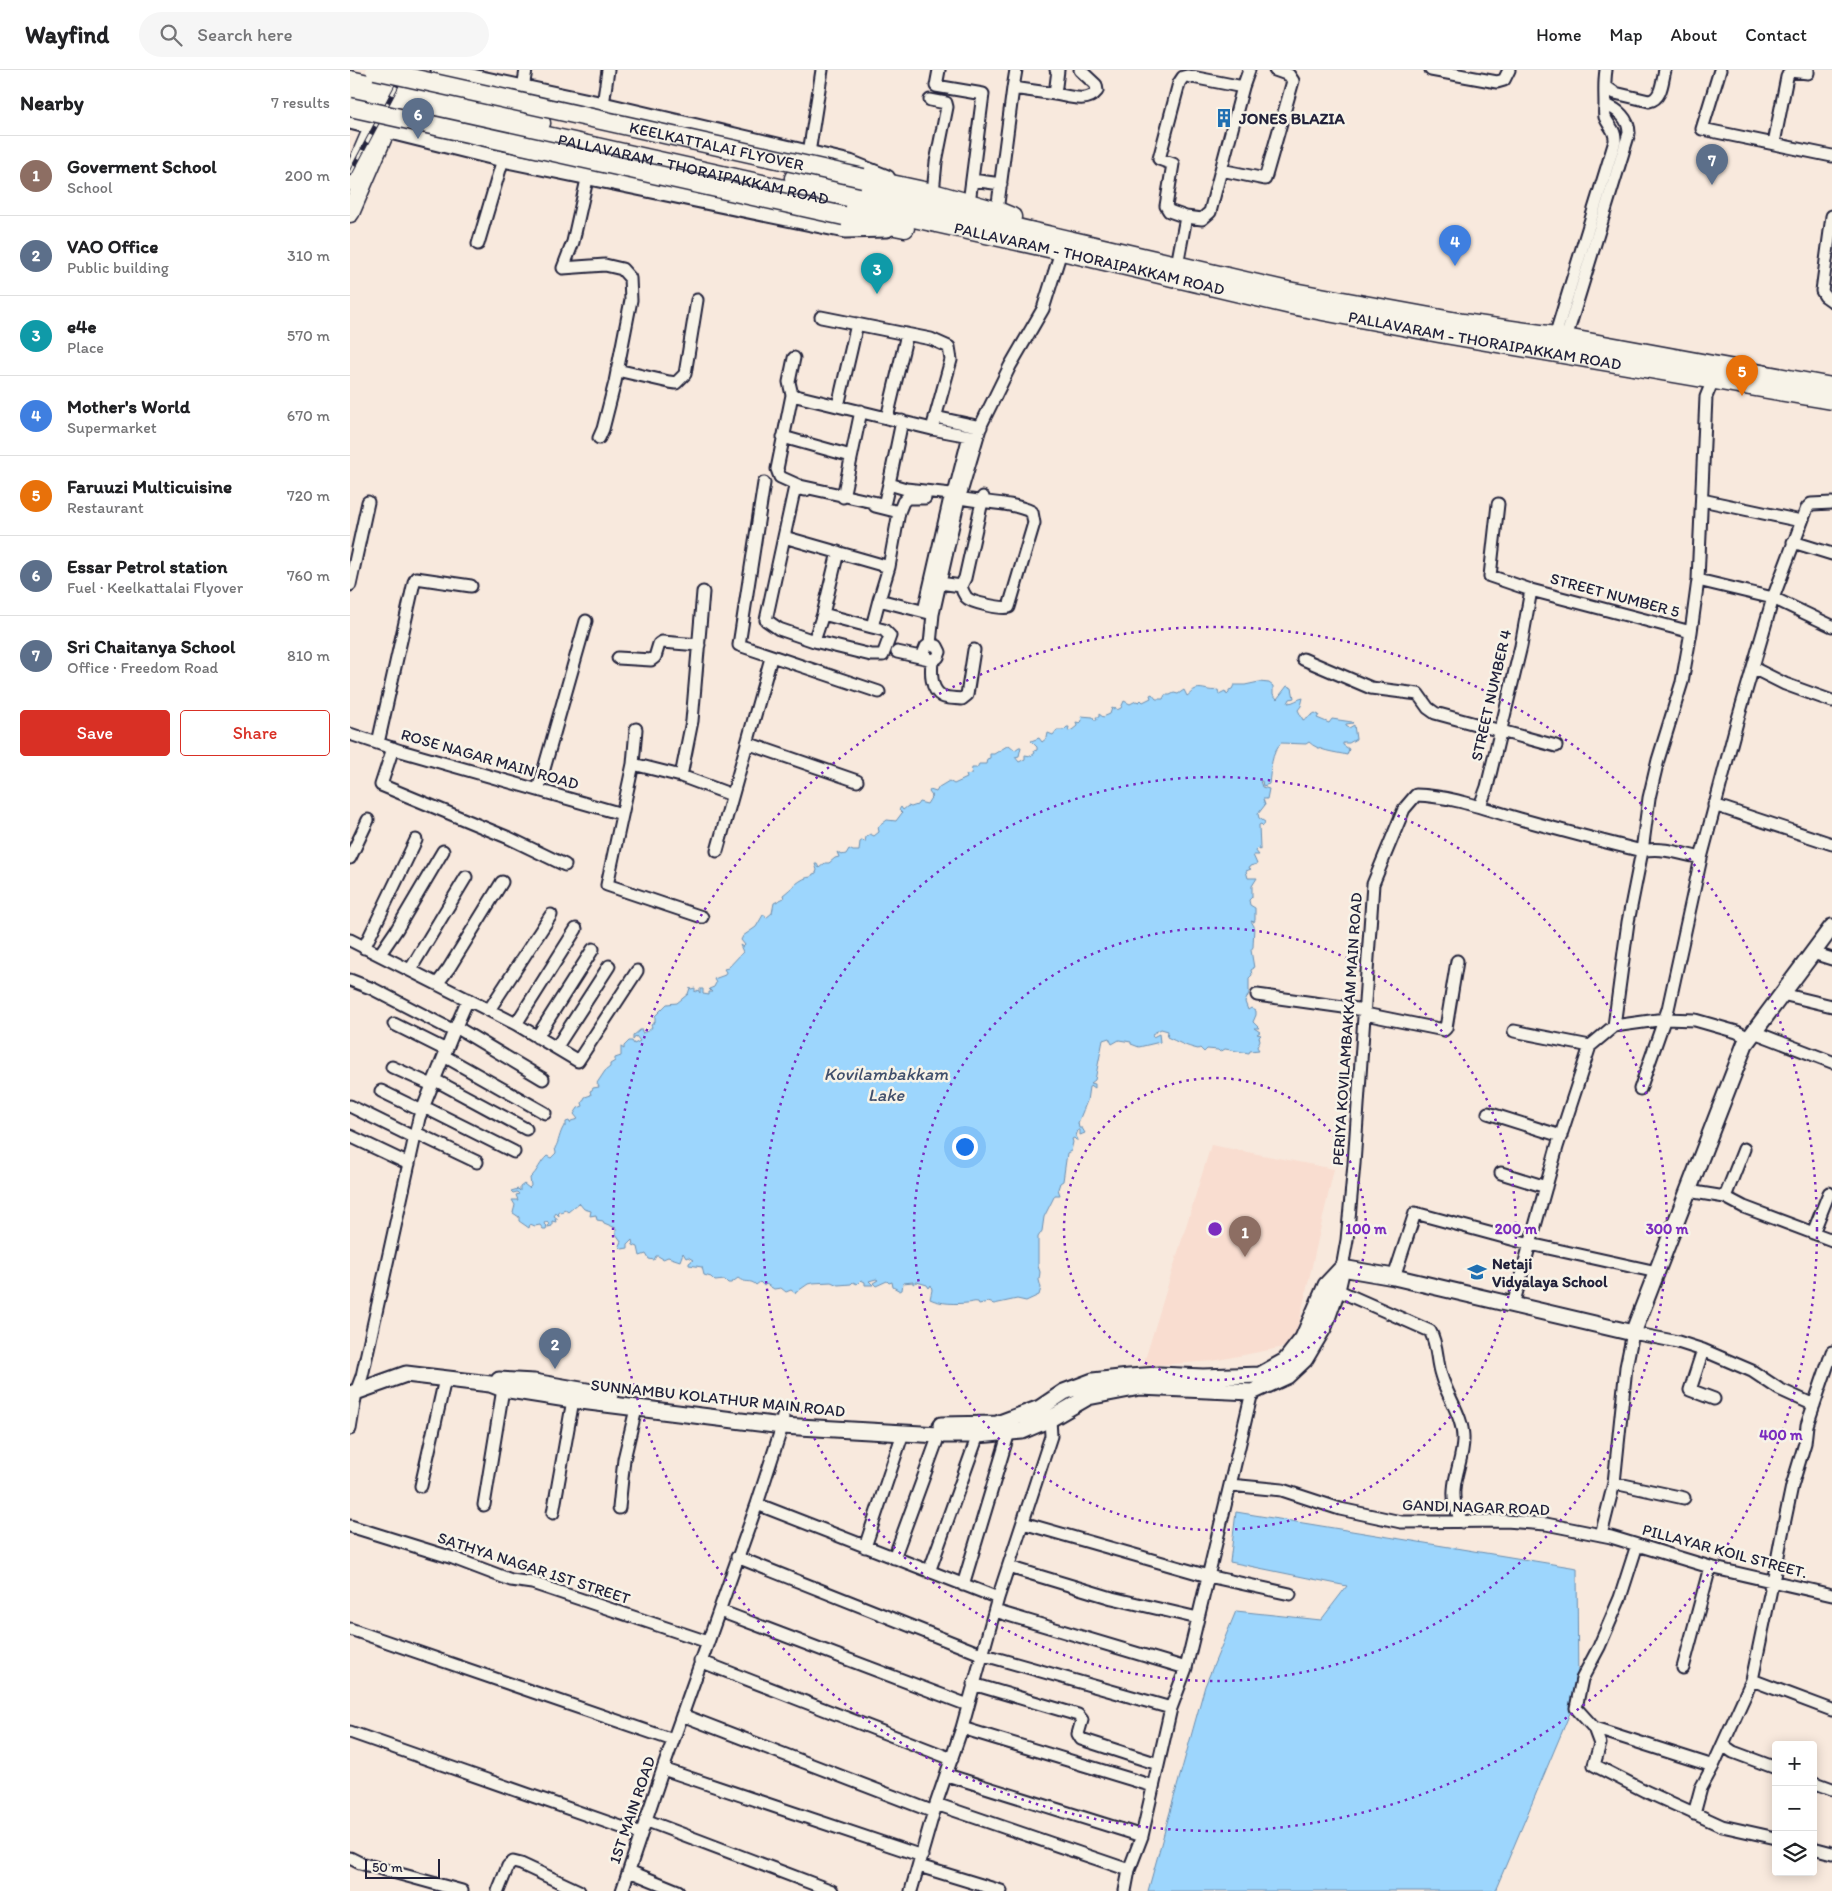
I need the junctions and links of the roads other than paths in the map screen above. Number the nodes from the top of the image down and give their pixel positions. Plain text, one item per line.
1 (375, 70) edge
2 (399, 70) edge
3 (414, 70) edge
4 (439, 70) edge
5 (526, 70) edge
6 (608, 70) edge
7 (822, 70) edge
8 (938, 70) edge
9 (1016, 70) edge
10 (1056, 70) edge
11 (1080, 70) edge
12 (1249, 70) edge
13 (1275, 70) edge
14 (1431, 70) edge
15 (1509, 70) edge
16 (1606, 70) edge
17 (1665, 70) edge
18 (1720, 70) edge
19 (1808, 72) edge
20 (350, 80) edge
21 (1605, 86) junction
22 (1243, 87) junction
23 (524, 88) junction
24 (1013, 88) junction
25 (350, 92) edge
26 (1055, 94) junction
27 (394, 96) junction
28 (930, 100) dead end
29 (602, 105) junction
30 (350, 107) edge
31 (350, 122) edge
32 (379, 129) junction
33 (1774, 144) junction
34 (809, 153) junction
35 (1832, 156) edge
36 (503, 159) junction
37 (1220, 170) junction
38 (588, 175) junction
39 (972, 180) junction
40 (350, 181) edge
41 (1001, 184) junction
42 (913, 189) junction
43 (933, 193) junction
44 (969, 203) junction
45 (997, 211) junction
46 (350, 213) edge
47 (1832, 216) edge
48 (1186, 217) junction
49 (912, 229) junction
50 (1060, 242) junction
51 (478, 244) dead end
52 (1034, 246) junction
53 (1177, 265) junction
54 (697, 300) dead end
55 (1832, 302) edge
56 (821, 317) dead end
57 (857, 324) junction
58 (907, 334) junction
59 (1561, 337) junction
60 (794, 358) dead end
61 (616, 370) junction
62 (1733, 376) junction
63 (1713, 380) junction
64 (1832, 387) edge
65 (792, 395) junction
66 (1832, 400) edge
67 (838, 406) junction
68 (861, 410) junction
69 (887, 418) junction
70 (902, 422) junction
71 (934, 423) junction
72 (976, 434) junction
73 (783, 437) junction
74 (599, 438) dead end
75 (851, 456) junction
76 (764, 483) dead end
77 (889, 484) junction
78 (843, 496) junction
79 (983, 500) junction
80 (1702, 500) junction
81 (956, 501) junction
82 (368, 502) dead end
83 (1498, 504) dead end
84 (1832, 504) edge
85 (899, 512) junction
86 (1801, 521) junction
87 (784, 537) junction
88 (1794, 542) junction
89 (838, 552) junction
90 (1832, 554) edge
91 (889, 566) junction
92 (1698, 580) junction
93 (940, 583) junction
94 (350, 585) edge
95 (471, 586) dead end
96 (961, 586) junction
97 (1531, 590) junction
98 (703, 592) dead end
99 (1773, 598) junction
100 (879, 600) junction
101 (928, 613) junction
102 (823, 614) junction
103 (586, 621) dead end
104 (1832, 626) edge
105 (872, 627) junction
106 (1691, 632) junction
107 (814, 641) junction
108 (699, 645) junction
109 (974, 650) dead end
110 (897, 652) dead end
111 (618, 658) dead end
112 (771, 658) junction
113 (929, 658) junction
114 (1303, 659) dead end
115 (1753, 668) junction
116 (879, 692) dead end
117 (1832, 701) edge
118 (636, 729) dead end
119 (1500, 732) junction
120 (350, 734) edge
121 (378, 743) junction
122 (747, 743) junction
123 (1556, 746) dead end
124 (393, 748) junction
125 (633, 764) junction
126 (681, 776) junction
127 (857, 781) dead end
128 (538, 790) junction
129 (732, 795) junction
130 (1714, 805) junction
131 (1480, 806) junction
132 (622, 814) junction
133 (368, 820) dead end
134 (416, 840) dead end
135 (1832, 844) edge
136 (443, 851) dead end
137 (717, 851) dead end
138 (1642, 851) junction
139 (350, 858) edge
140 (1701, 858) junction
141 (565, 865) dead end
142 (466, 877) dead end
143 (502, 882) dead end
144 (551, 915) dead end
145 (702, 917) dead end
146 (576, 929) dead end
147 (1831, 929) edge
148 (350, 940) edge
149 (364, 948) junction
150 (593, 949) dead end
151 (1813, 953) junction
152 (380, 954) junction
153 (1832, 959) edge
154 (1457, 961) dead end
155 (609, 966) dead end
156 (410, 970) junction
157 (636, 971) dead end
158 (350, 980) edge
159 (437, 984) junction
160 (1782, 994) junction
161 (1258, 995) dead end
162 (468, 1000) junction
163 (1832, 1006) edge
164 (489, 1010) junction
165 (1365, 1012) junction
166 (1665, 1019) junction
167 (394, 1024) dead end
168 (516, 1024) junction
169 (1614, 1026) junction
170 (455, 1029) junction
171 (1514, 1031) dead end
172 (1752, 1035) junction
173 (537, 1037) junction
174 (1590, 1046) junction
175 (556, 1048) junction
176 (445, 1053) junction
177 (1832, 1062) edge
178 (392, 1067) dead end
179 (543, 1079) dead end
180 (434, 1082) junction
181 (1640, 1089) dead end
182 (381, 1091) dead end
183 (350, 1106) edge
184 (423, 1109) junction
185 (546, 1113) dead end
186 (1488, 1113) dead end
187 (526, 1129) dead end
188 (415, 1135) junction
189 (350, 1136) edge
190 (1560, 1136) junction
191 (1744, 1149) dead end
192 (514, 1152) dead end
193 (477, 1162) dead end
194 (409, 1164) junction
195 (1501, 1173) dead end
196 (1546, 1187) junction
197 (1688, 1190) junction
198 (1829, 1193) dead end
199 (1725, 1198) junction
200 (1813, 1233) junction
201 (1832, 1240) edge
202 (1530, 1244) junction
203 (1342, 1268) junction
204 (1657, 1272) junction
205 (1394, 1277) junction
206 (1337, 1290) junction
207 (1513, 1305) junction
208 (1633, 1334) junction
209 (1704, 1350) junction
210 (1832, 1352) edge
211 (445, 1379) junction
212 (496, 1386) junction
213 (1252, 1392) junction
214 (353, 1393) edge
215 (1714, 1399) dead end
216 (573, 1400) junction
217 (1814, 1405) junction
218 (636, 1409) junction
219 (689, 1410) junction
220 (1046, 1413) junction
221 (782, 1421) junction
222 (350, 1429) edge
223 (1009, 1432) junction
224 (903, 1433) junction
225 (939, 1435) junction
226 (978, 1435) junction
227 (1614, 1483) junction
228 (1230, 1485) junction
229 (421, 1486) dead end
230 (1684, 1498) dead end
231 (757, 1504) junction
232 (484, 1506) dead end
233 (619, 1508) dead end
234 (553, 1512) dead end
235 (1462, 1522) junction
236 (1023, 1523) junction
237 (350, 1526) edge
238 (1606, 1536) junction
239 (1637, 1545) junction
240 (865, 1547) junction
241 (737, 1557) junction
242 (894, 1558) junction
243 (1009, 1567) junction
244 (1710, 1567) junction
245 (929, 1572) junction
246 (1208, 1576) junction
247 (1771, 1581) junction
248 (963, 1585) junction
249 (1290, 1594) dead end
250 (1832, 1595) edge
251 (998, 1598) junction
252 (994, 1610) junction
253 (720, 1611) junction
254 (1198, 1618) junction
255 (350, 1629) edge
256 (708, 1642) junction
257 (981, 1654) junction
258 (700, 1661) junction
259 (1186, 1668) junction
260 (1683, 1668) dead end
261 (1752, 1680) junction
262 (973, 1684) junction
263 (968, 1705) junction
264 (1171, 1708) junction
265 (1832, 1710) edge
266 (682, 1714) junction
267 (962, 1728) junction
268 (1594, 1728) junction
269 (350, 1732) edge
270 (673, 1740) junction
271 (1723, 1745) junction
272 (952, 1759) junction
273 (1158, 1764) junction
274 (1713, 1766) junction
275 (1772, 1767) edge
276 (663, 1769) junction
277 (947, 1776) junction
278 (1817, 1783) edge
279 (1152, 1786) junction
280 (1832, 1789) edge
281 (935, 1808) junction
282 (1694, 1814) junction
283 (645, 1820) junction
284 (641, 1834) junction
285 (1142, 1836) junction
286 (1772, 1837) edge
287 (1817, 1849) edge
288 (1832, 1852) edge
289 (350, 1858) edge
290 (920, 1861) junction
291 (1129, 1870) junction
292 (629, 1871) junction
293 (462, 1891) edge
294 (498, 1891) edge
295 (579, 1891) edge
296 (622, 1891) edge
297 (678, 1891) edge
298 (832, 1891) edge
299 (911, 1891) edge
300 (1001, 1891) edge
301 (1125, 1891) edge

1 - 42 main road, KEELKATTALAI FLYOVER, bridge
2 - 27 main road
3 - 27 main road
4 - 23 street
5 - 23 street
6 - 29 street
7 - 34 street
8 - 39 street
9 - 24 street
10 - 26 street
11 - 26 street
12 - 22 street
13 - 37 street
14 - 15 street
16 - 21 street
17 - 21 street
18 - 33 street
19 - 33 street
20 - 27 main road, PALLAVARAM - THORAIPAKKAM ROAD
21 - 59 street
22 - 37 street
22 - 48 street
23 - 29 street
24 - 26 street
24 - 41 street
25 - 27 main road, PALLAVARAM - THORAIPAKKAM ROAD
27 - 32 main road
27 - 50 main road, PALLAVARAM - THORAIPAKKAM ROAD
27 - 52 main road, PALLAVARAM - THORAIPAKKAM ROAD
28 - 43 street
29 - 34 street
30 - 49 main road, bridge
31 - 32 street
32 - 36 street
32 - 40 main road
32 - 46 main road
33 - 35 street
34 - 42 street
36 - 38 street
36 - 51 street
37 - 48 street
38 - 49 street
38 - 61 street
39 - 41 street
39 - 44 street
41 - 45 street
42 - 43 main road, KEELKATTALAI FLYOVER
43 - 44 main road, KEELKATTALAI FLYOVER
44 - 45 main road, KEELKATTALAI FLYOVER
45 - 50 main road, KEELKATTALAI FLYOVER
47 - 55 street
48 - 53 street
49 - 52 main road
50 - 52 main road, PALLAVARAM - THORAIPAKKAM ROAD
50 - 53 main road, PALLAVARAM - THORAIPAKKAM ROAD
50 - 63 main road, PALLAVARAM - THORAIPAKKAM ROAD
50 - 72 street
53 - 59 main road, PALLAVARAM - THORAIPAKKAM ROAD
54 - 61 street
56 - 57 street
57 - 58 street
57 - 67 street
58 - 69 street
58 - 71 street
59 - 62 main road, PALLAVARAM - THORAIPAKKAM ROAD
60 - 65 street
61 - 74 street
62 - 63 main road, PALLAVARAM - THORAIPAKKAM ROAD
62 - 64 main road, PALLAVARAM - THORAIPAKKAM ROAD
62 - 66 main road, PALLAVARAM - THORAIPAKKAM ROAD
63 - 80 street
65 - 67 street
65 - 73 street
67 - 68 street
68 - 69 street
68 - 75 street
69 - 70 street
70 - 71 street
70 - 77 street
71 - 72 street
72 - 77 street
72 - 81 street
73 - 75 street
73 - 78 street
75 - 78 street
76 - 112 street
77 - 78 street
79 - 81 street
79 - 96 street
79 - 96 street
80 - 86 street
80 - 92 street
81 - 85 street
81 - 93 street
81 - 101 street
82 - 94 street
83 - 97 street, STREET NUMBER 5
84 - 86 street
85 - 87 street
85 - 91 street
86 - 88 street
87 - 89 street
87 - 107 street
88 - 90 street
88 - 99 street
89 - 91 street
89 - 102 street
91 - 100 street
92 - 99 street
92 - 106 street
93 - 96 street
93 - 101 street
95 - 121 street
97 - 106 street, STREET NUMBER 5
97 - 119 street, STREET NUMBER 4
98 - 108 street
99 - 104 street
99 - 115 street
100 - 101 street
100 - 105 street
101 - 113 street
102 - 105 street
102 - 107 street
103 - 128 street
105 - 107 street
106 - 138 street
108 - 111 street
108 - 126 street
109 - 113 street
110 - 113 street
112 - 116 street
112 - 122 street
114 - 119 street
115 - 117 street
115 - 130 street
118 - 125 street
119 - 123 street
119 - 131 street, STREET NUMBER 4
120 - 121 street, ROSE NAGAR MAIN ROAD
121 - 124 street, ROSE NAGAR MAIN ROAD
122 - 127 street
122 - 129 street
124 - 128 street, ROSE NAGAR MAIN ROAD
124 - 141 street
125 - 126 street
125 - 132 street
126 - 129 street
128 - 132 street, ROSE NAGAR MAIN ROAD
129 - 137 street
130 - 135 street
130 - 140 street
131 - 138 street, PERIYA KOVILAMBAKKAM MAIN ROAD
131 - 165 street, PERIYA KOVILAMBAKKAM MAIN ROAD
132 - 145 street
133 - 139 street
134 - 149 street
136 - 152 street
138 - 140 street, PERIYA KOVILAMBAKKAM MAIN ROAD
138 - 169 street
140 - 166 street
142 - 156 street
143 - 159 street
144 - 164 street
146 - 168 street
147 - 151 street
148 - 149 street
149 - 152 street
150 - 173 street
151 - 153 street
151 - 160 street
152 - 156 street
154 - 165 street
155 - 175 street
156 - 159 street
157 - 175 street
158 - 170 street
159 - 162 street
160 - 163 street
160 - 172 street
161 - 165 street
162 - 164 street
162 - 170 street
164 - 168 street
165 - 203 street, PERIYA KOVILAMBAKKAM MAIN ROAD
166 - 169 street
166 - 172 street
166 - 181 street
167 - 176 street
168 - 173 street
169 - 174 street
170 - 176 street
170 - 179 street
171 - 174 street
172 - 177 street
172 - 197 street
173 - 175 street
174 - 190 street
176 - 180 street
176 - 185 street
178 - 180 street
180 - 184 street
180 - 187 street
182 - 184 street
183 - 188 street
184 - 188 street
184 - 192 street
186 - 190 street
188 - 193 street
188 - 194 street
189 - 194 street
190 - 196 street
191 - 199 street
194 - 214 street
195 - 196 street
196 - 202 street
197 - 199 street
197 - 204 street
198 - 200 street
199 - 200 street
200 - 201 street
202 - 204 street
202 - 205 street
202 - 207 street
203 - 205 street
203 - 206 street, SUNNAMBU KOLATHUR MAIN ROAD
203 - 220 street, SUNNAMBU KOLATHUR MAIN ROAD
204 - 208 street
205 - 207 street
206 - 213 street, SUNNAMBU KOLATHUR MAIN ROAD
206 - 235 street
207 - 208 street
208 - 209 street
208 - 227 street
209 - 215 street
209 - 217 street
210 - 217 street
211 - 212 street, SUNNAMBU KOLATHUR MAIN ROAD
211 - 214 street, SUNNAMBU KOLATHUR MAIN ROAD
211 - 229 street
212 - 216 street, SUNNAMBU KOLATHUR MAIN ROAD
212 - 219 street, SUNNAMBU KOLATHUR MAIN ROAD
212 - 232 street
213 - 220 street, SUNNAMBU KOLATHUR MAIN ROAD
213 - 228 street
214 - 222 street
216 - 218 street, SUNNAMBU KOLATHUR MAIN ROAD
216 - 234 street
217 - 247 street
218 - 219 street, SUNNAMBU KOLATHUR MAIN ROAD
218 - 233 street
219 - 221 street, SUNNAMBU KOLATHUR MAIN ROAD
220 - 221 street, SUNNAMBU KOLATHUR MAIN ROAD
220 - 223 street, SUNNAMBU KOLATHUR MAIN ROAD
220 - 236 street
221 - 224 street, SUNNAMBU KOLATHUR MAIN ROAD
221 - 231 street, 1ST MAIN ROAD
223 - 226 street, SUNNAMBU KOLATHUR MAIN ROAD
223 - 248 street
224 - 225 street, SUNNAMBU KOLATHUR MAIN ROAD
224 - 240 street
225 - 226 street, SUNNAMBU KOLATHUR MAIN ROAD
225 - 242 street
226 - 245 street
227 - 230 street
227 - 238 street
228 - 235 street, GANDI NAGAR ROAD
228 - 246 street
231 - 240 street
231 - 241 street, 1ST MAIN ROAD
235 - 238 street, GANDI NAGAR ROAD
236 - 243 street
236 - 246 street
237 - 256 street, SATHYA NAGAR 1ST STREET
238 - 239 street, PILLAYAR KOIL STREET.
239 - 244 street, PILLAYAR KOIL STREET.
239 - 268 street
240 - 242 street
241 - 253 street, 1ST MAIN ROAD
241 - 257 street
242 - 245 street
243 - 251 street
243 - 254 street
244 - 247 street, PILLAYAR KOIL STREET.
244 - 260 street
245 - 248 street
246 - 249 street
246 - 254 street
247 - 250 street, PILLAYAR KOIL STREET.
247 - 261 street
248 - 251 street
251 - 252 street
252 - 257 street
252 - 259 street
253 - 256 street, 1ST MAIN ROAD
253 - 263 street
254 - 259 street
255 - 270 street
256 - 258 street, 1ST MAIN ROAD
257 - 262 street
257 - 264 street
258 - 266 street, 1ST MAIN ROAD
258 - 272 street
259 - 264 street
261 - 265 street
261 - 271 street
262 - 263 street
262 - 273 street
263 - 267 street
264 - 273 street
266 - 270 street, 1ST MAIN ROAD
266 - 281 street
267 - 272 street
267 - 279 street
268 - 274 street
268 - 282 street
269 - 284 street
270 - 276 street, 1ST MAIN ROAD
271 - 274 street
271 - 275 street
272 - 277 street
273 - 279 street
274 - 282 street
276 - 283 street, 1ST MAIN ROAD
276 - 290 street
277 - 281 street
277 - 285 street
278 - 280 street
279 - 285 street
281 - 290 street
281 - 291 street
282 - 286 street
283 - 284 street, 1ST MAIN ROAD
283 - 298 street
284 - 292 street, 1ST MAIN ROAD
285 - 291 street
287 - 288 street
289 - 293 street
290 - 299 street
290 - 300 street
291 - 301 street
292 - 296 street, 1ST MAIN ROAD
292 - 297 street
294 - 295 street

